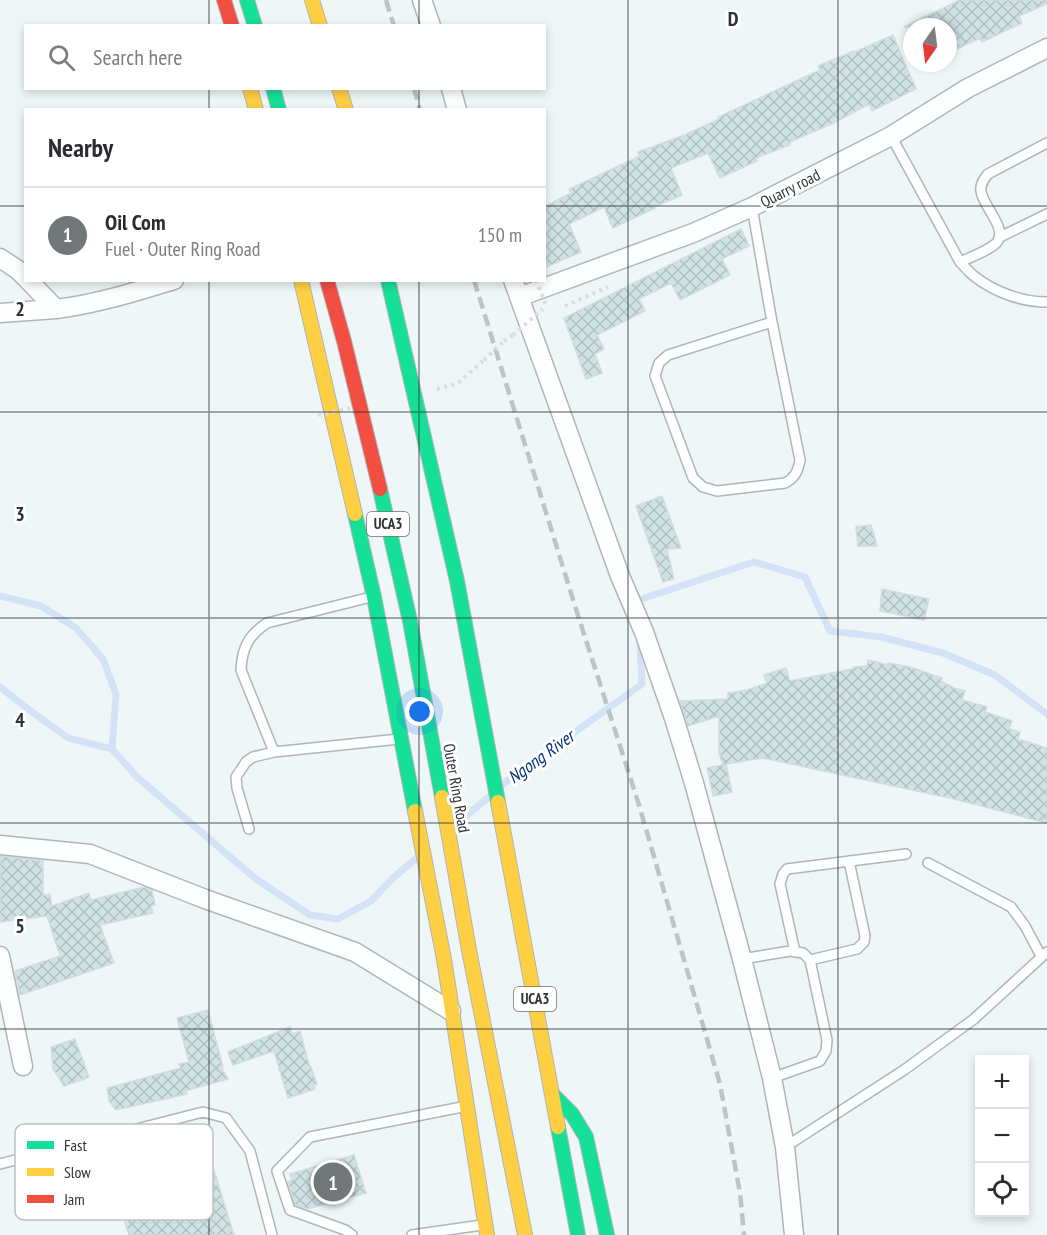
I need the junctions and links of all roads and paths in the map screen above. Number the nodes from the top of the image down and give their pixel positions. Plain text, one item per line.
1 (224, 0) edge
2 (247, 0) edge
3 (312, 0) edge
4 (422, 0) edge
5 (231, 24) edge
6 (254, 24) edge
7 (319, 24) edge
8 (429, 24) edge
9 (1047, 48) edge
10 (251, 90) edge
11 (274, 90) edge
12 (340, 90) edge
13 (452, 90) edge
14 (255, 108) edge
15 (278, 108) edge
16 (345, 108) edge
17 (456, 108) edge
18 (891, 136) junction
19 (1047, 143) edge
20 (752, 207) junction
21 (1047, 214) edge
22 (1000, 237) junction
23 (0, 258) edge
24 (960, 262) junction
25 (24, 276) edge
26 (546, 280) edge
27 (30, 282) edge
28 (167, 282) edge
29 (301, 282) edge
30 (328, 282) edge
31 (388, 282) edge
32 (537, 282) edge
33 (538, 282) edge
34 (516, 289) edge
35 (1047, 302) edge
36 (56, 309) junction
37 (0, 313) edge
38 (772, 322) junction
39 (434, 389) dead end
40 (351, 408) dead end
41 (318, 415) dead end
42 (390, 531) junction
43 (369, 577) junction
44 (374, 597) junction
45 (401, 739) junction
46 (274, 752) junction
47 (249, 829) dead end
48 (0, 845) edge
49 (906, 854) dead end
50 (849, 861) junction
51 (928, 863) dead end
52 (795, 952) junction
53 (1044, 954) edge
54 (0, 956) edge
55 (742, 959) junction
56 (810, 960) junction
57 (451, 1011) junction
58 (23, 1066) dead end
59 (772, 1078) junction
60 (553, 1095) junction
61 (466, 1106) junction
62 (156, 1124) edge
63 (785, 1147) junction
64 (15, 1160) edge
65 (0, 1164) edge
66 (486, 1230) edge
67 (272, 1235) edge
68 (352, 1235) edge
69 (412, 1235) edge
70 (525, 1235) edge
71 (578, 1235) edge
72 (607, 1235) edge
73 (794, 1235) edge

1 - 5 main road
2 - 6 main road
3 - 7 main road
4 - 8 street
9 - 18 street, Quarry road
10 - 14 main road
11 - 15 main road
12 - 16 main road
13 - 17 street
18 - 20 street, Quarry road
18 - 24 lane
19 - 22 lane
20 - 26 street, Quarry road
20 - 38 lane
21 - 22 lane
22 - 24 lane
23 - 25 street
24 - 35 lane
27 - 36 street
28 - 36 street
29 - 43 main road, UCA3
30 - 42 main road, Outer Ring Road / UCA3
31 - 60 main road, UCA3
32 - 39 path, bridge
33 - 34 street, Quarry road
34 - 55 street
36 - 37 street
38 - 38 lane
40 - 41 path, bridge
42 - 43 main road
42 - 70 main road, Outer Ring Road / UCA3
43 - 44 main road, UCA3
44 - 45 main road, UCA3
44 - 46 lane
45 - 46 lane
45 - 57 main road, UCA3
46 - 47 lane
48 - 57 street
49 - 50 lane
50 - 52 lane
50 - 56 lane
51 - 53 lane
52 - 55 lane
52 - 56 lane
53 - 63 lane
54 - 58 street
55 - 59 street
56 - 59 lane
57 - 61 main road, UCA3
59 - 63 street
60 - 71 main road, UCA3
60 - 72 main road
61 - 66 main road, UCA3
61 - 68 lane
62 - 67 lane
63 - 73 street
64 - 65 lane
66 - 69 lane

